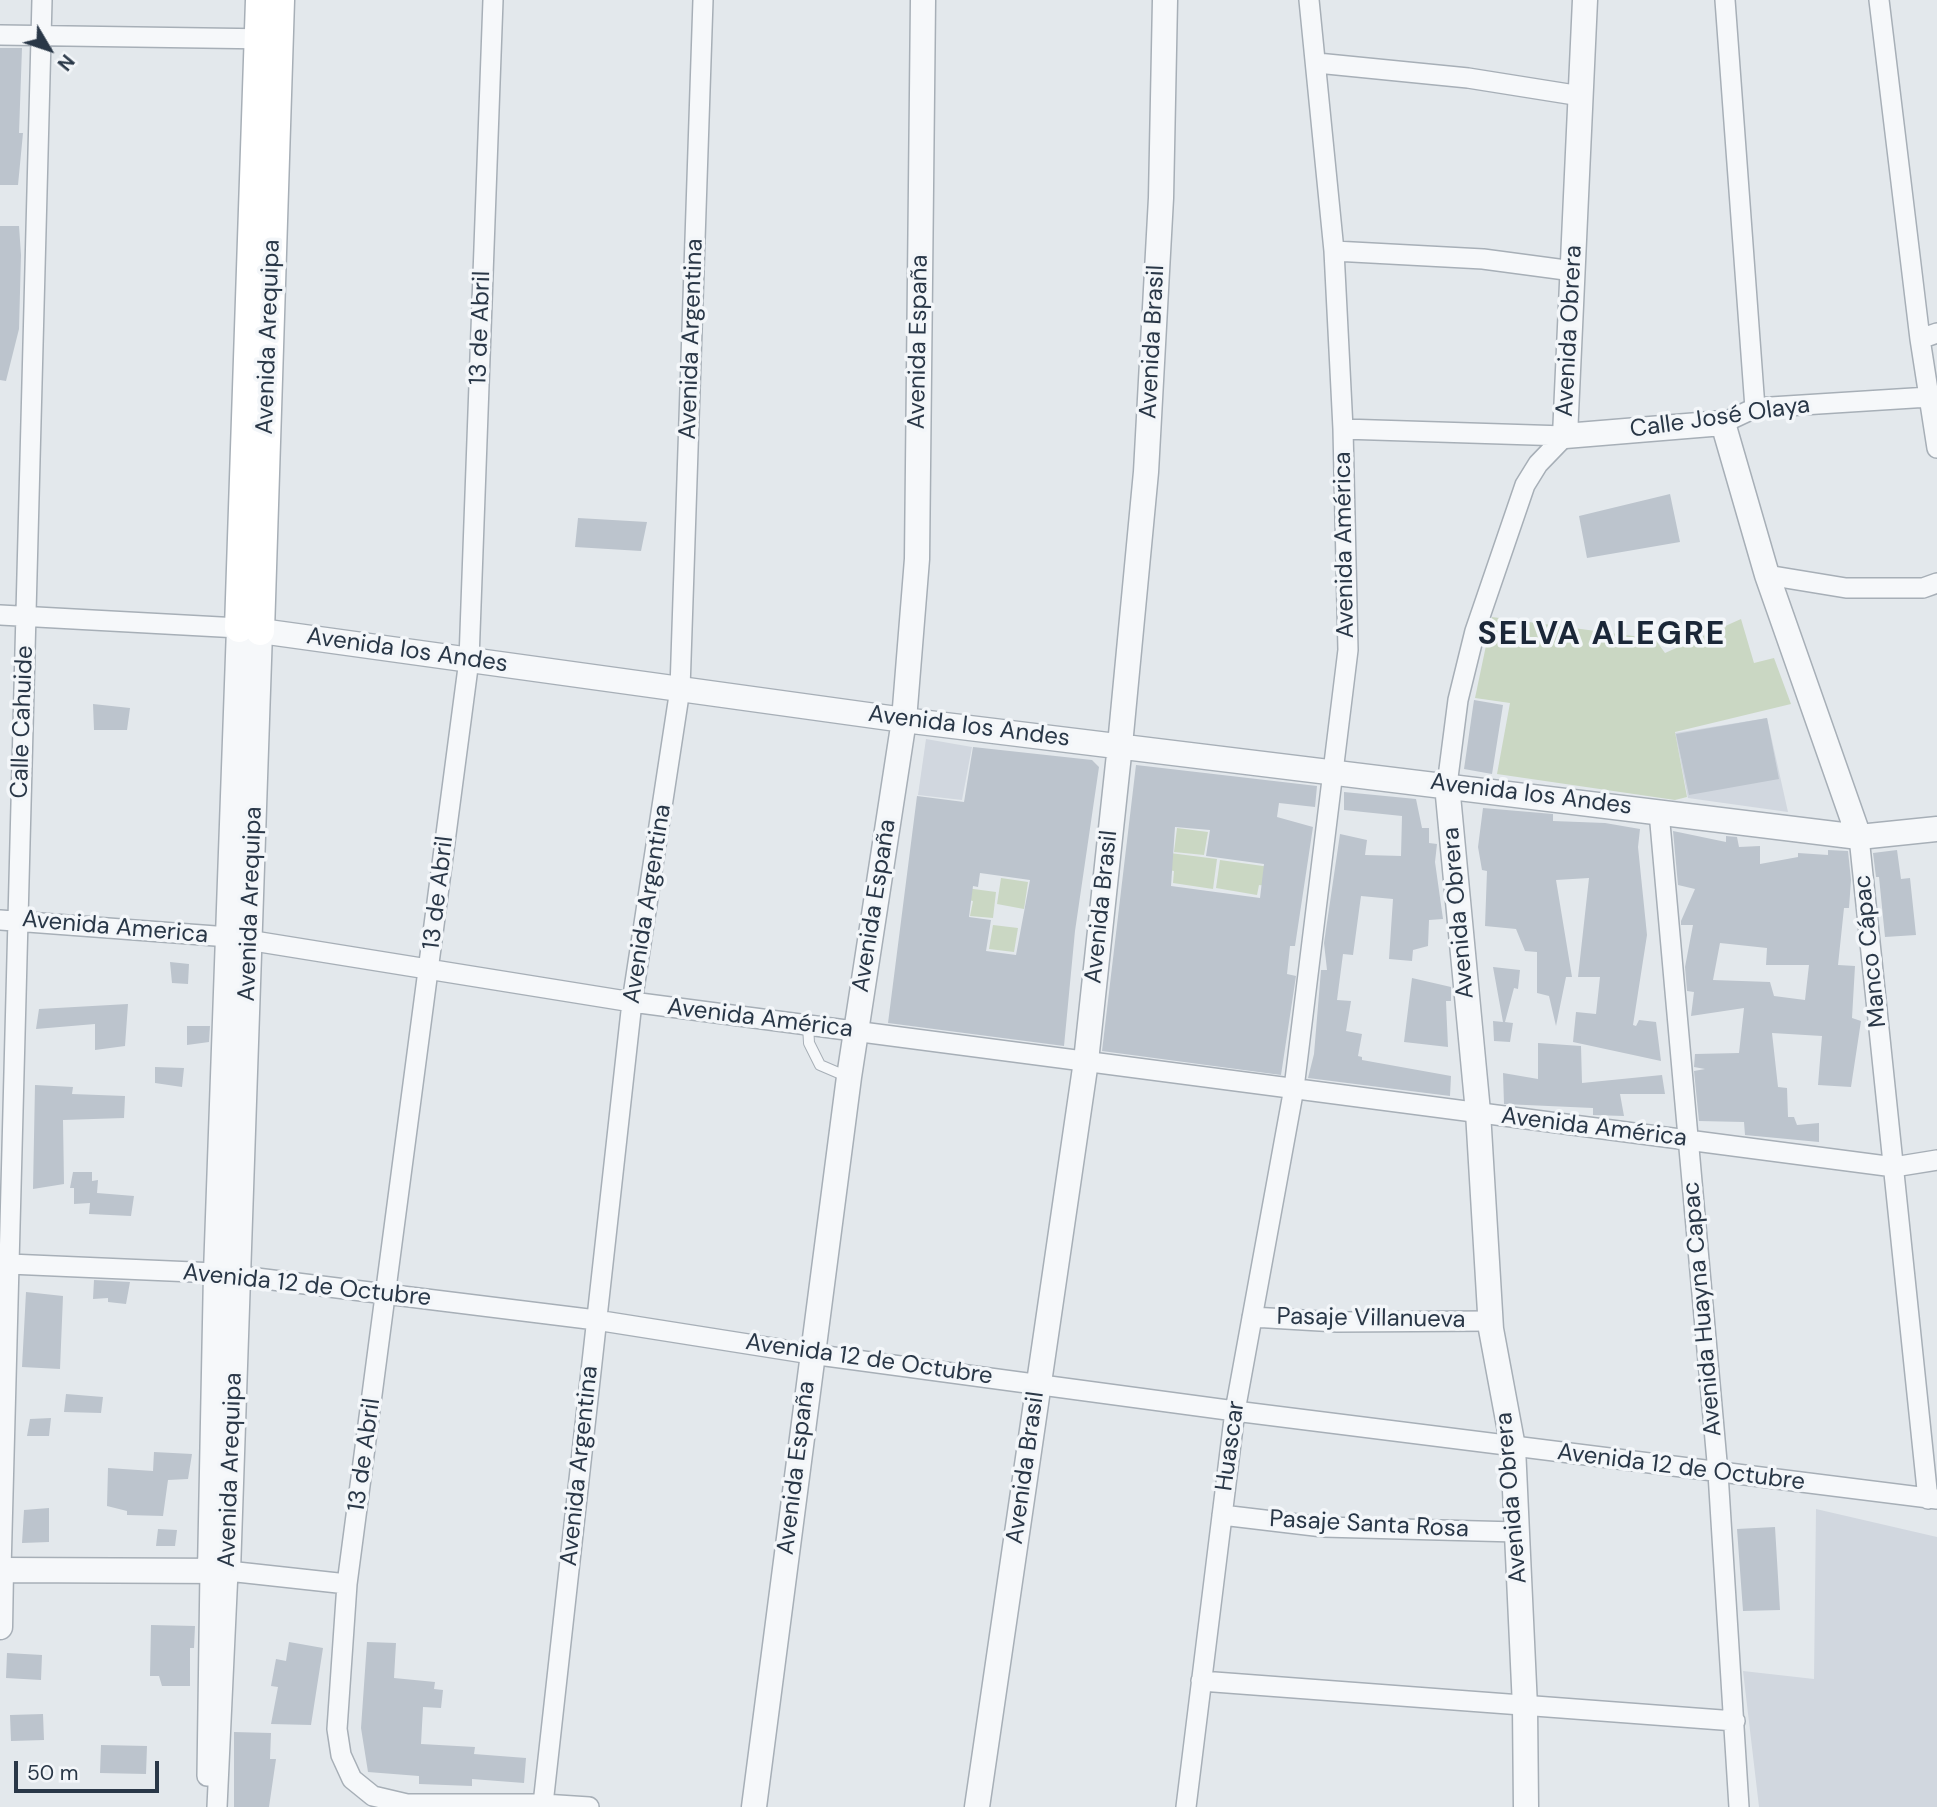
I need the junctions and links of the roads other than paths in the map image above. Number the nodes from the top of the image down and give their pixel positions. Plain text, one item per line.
1 (42, 0) edge
2 (260, 0) edge
3 (280, 0) edge
4 (493, 0) edge
5 (703, 0) edge
6 (923, 0) edge
7 (1165, 0) edge
8 (1309, 0) edge
9 (1585, 0) edge
10 (1725, 0) edge
11 (1879, 0) edge
12 (0, 35) edge
13 (41, 36) junction
14 (269, 39) junction
15 (1317, 63) junction
16 (1581, 96) junction
17 (1334, 251) junction
18 (1573, 271) junction
19 (1929, 336) edge
20 (1929, 397) junction
21 (1755, 408) junction
22 (1723, 423) junction
23 (1343, 429) junction
24 (1565, 436) junction
25 (1937, 448) edge
26 (1767, 575) junction
27 (1937, 583) edge
28 (0, 615) edge
29 (26, 617) junction
30 (249, 629) junction
31 (468, 660) junction
32 (680, 689) junction
33 (904, 720) junction
34 (1120, 745) junction
35 (1334, 771) junction
36 (1447, 785) junction
37 (1659, 812) junction
38 (1937, 829) edge
39 (1859, 837) junction
40 (8, 919) edge
41 (240, 939) junction
42 (429, 970) junction
43 (632, 1002) junction
44 (808, 1025) junction
45 (856, 1031) junction
46 (1086, 1061) junction
47 (849, 1077) junction
48 (1294, 1088) junction
49 (1478, 1112) junction
50 (1688, 1140) junction
51 (1937, 1160) edge
52 (1894, 1167) junction
53 (9, 1264) junction
54 (226, 1274) junction
55 (388, 1294) junction
56 (1252, 1317) junction
57 (596, 1320) junction
58 (1490, 1321) junction
59 (811, 1354) junction
60 (1038, 1383) junction
61 (2, 1409) edge
62 (1235, 1411) junction
63 (1513, 1447) junction
64 (1718, 1473) junction
65 (1933, 1499) edge
66 (1222, 1515) junction
67 (1517, 1532) junction
68 (1, 1570) edge
69 (219, 1571) junction
70 (347, 1584) junction
71 (0, 1627) edge
72 (1200, 1681) junction
73 (1525, 1707) junction
74 (1735, 1721) junction
75 (543, 1804) junction
76 (205, 1807) edge
77 (217, 1807) edge
78 (589, 1807) edge
79 (754, 1807) edge
80 (977, 1807) edge
81 (1186, 1807) edge
82 (1526, 1807) edge
83 (1739, 1807) edge

1 - 13 street, Calle Cahuide
2 - 14 main road, Avenida Arequipa
3 - 14 main road, Avenida Arequipa
4 - 31 street, 13 de Abril
5 - 32 street, Avenida Argentina
6 - 33 street, Avenida España
7 - 34 street, Avenida Brasil
8 - 15 street, Avenida América
9 - 16 street, Avenida Obrera
10 - 21 street
11 - 19 street
12 - 13 street
13 - 14 street
13 - 29 street, Calle Cahuide
14 - 30 main road, Avenida Arequipa
15 - 16 street
15 - 17 street, Avenida América
16 - 18 street, Avenida Obrera
17 - 18 street
17 - 23 street, Avenida América
18 - 24 street, Avenida Obrera
19 - 20 street
20 - 21 street, Calle José Olaya
20 - 25 street
21 - 22 street, Calle José Olaya
22 - 24 street, Calle José Olaya
22 - 26 street, Manco Cápac
23 - 24 street, Calle José Olaya
23 - 35 street, Avenida América
24 - 36 street, Avenida Obrera
26 - 27 street
26 - 39 street, Manco Cápac
28 - 29 street, Avenida los Andes
29 - 30 street, Avenida los Andes
29 - 40 street, Calle Cahuide
30 - 31 street, Avenida los Andes
30 - 41 street, Avenida Arequipa
31 - 32 street, Avenida los Andes
31 - 42 street, 13 de Abril
32 - 33 street, Avenida los Andes
32 - 43 street, Avenida Argentina
33 - 34 street, Avenida los Andes
33 - 45 street, Avenida España
34 - 35 street, Avenida los Andes
34 - 46 street, Avenida Brasil
35 - 36 street, Avenida los Andes
35 - 48 street, Avenida América
36 - 37 street, Avenida los Andes
36 - 49 street, Avenida Obrera
37 - 39 street, Avenida los Andes
37 - 50 street, Avenida Huayna Capac
38 - 39 street, Avenida los Andes
39 - 52 street, Manco Cápac
40 - 41 street, Avenida America
40 - 53 street, Calle Cahuide
41 - 42 street, Avenida América
41 - 54 street, Avenida Arequipa
42 - 43 street, Avenida América
42 - 55 street, 13 de Abril
43 - 44 street, Avenida América
43 - 57 street, Avenida Argentina
44 - 45 street, Avenida América
44 - 47 lane
45 - 46 street, Avenida América
45 - 47 street, Avenida España
46 - 48 street, Avenida América
46 - 60 street, Avenida Brasil
47 - 59 street, Avenida España
48 - 49 street, Avenida América
48 - 56 street, Huascar
49 - 50 street, Avenida América
49 - 58 street, Avenida Obrera
50 - 52 street, Avenida América
50 - 64 street, Avenida Huayna Capac
51 - 52 street, Avenida América
52 - 65 street, Manco Cápac
53 - 54 street, Avenida 12 de Octubre
53 - 61 street, Calle Cahuide
54 - 55 street, Avenida 12 de Octubre
54 - 69 street, Avenida Arequipa
55 - 57 street, Avenida 12 de Octubre
55 - 70 street, 13 de Abril
56 - 58 street, Pasaje Villanueva
56 - 62 street, Huascar
57 - 59 street, Avenida 12 de Octubre
57 - 75 street, Avenida Argentina
58 - 63 street, Avenida Obrera
59 - 60 street, Avenida 12 de Octubre
59 - 79 street, Avenida España
60 - 62 street, Avenida 12 de Octubre
60 - 80 street, Avenida Brasil
61 - 68 street, Calle Cahuide
62 - 63 street, Avenida 12 de Octubre
62 - 66 street, Huascar
63 - 64 street, Avenida 12 de Octubre
63 - 67 street, Avenida Obrera
64 - 65 street, Avenida 12 de Octubre
64 - 74 street, Avenida Huayna Capac
66 - 67 street, Pasaje Santa Rosa
66 - 72 street, Huascar
67 - 73 street, Avenida Obrera
68 - 69 street
68 - 71 street
69 - 70 street
69 - 76 street, Avenida Arequipa
69 - 77 street, Avenida Arequipa
70 - 75 street, 13 de Abril
72 - 73 street
72 - 81 street, Huascar
73 - 74 street
73 - 82 street, Avenida Obrera
74 - 83 street, Avenida Huayna Capac
75 - 78 street

